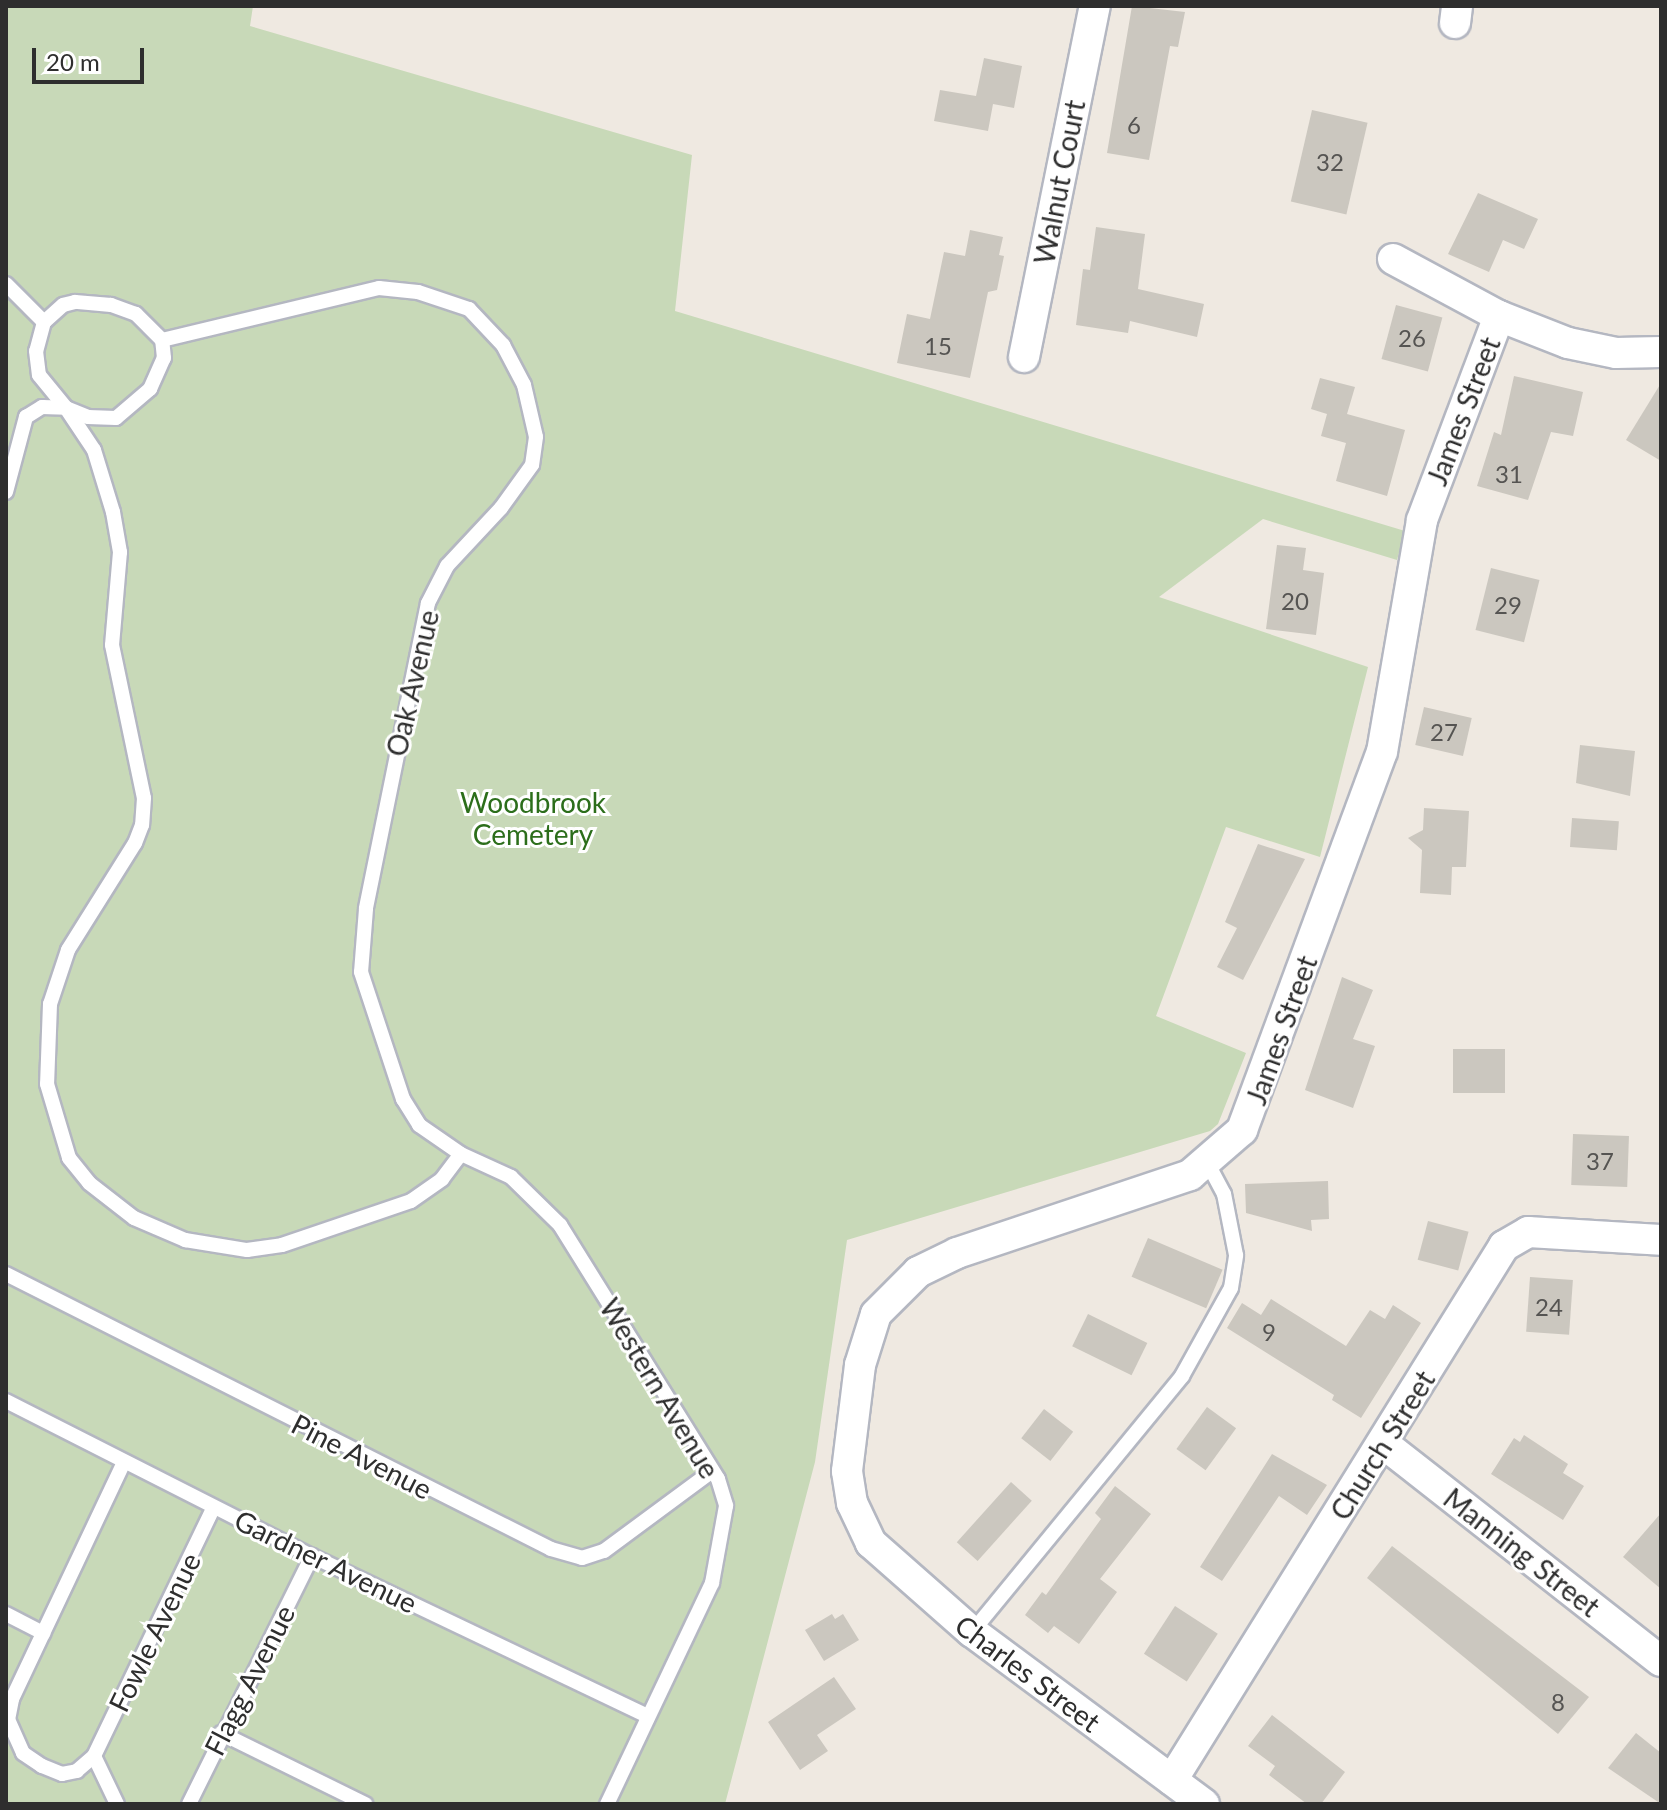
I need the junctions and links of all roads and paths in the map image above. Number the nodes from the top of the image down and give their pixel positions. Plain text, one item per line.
1 (1095, 6) edge
2 (1393, 259) dead end
3 (6, 284) edge
4 (1499, 316) junction
5 (44, 322) junction
6 (162, 340) junction
7 (1661, 352) edge
8 (1024, 357) dead end
9 (66, 408) junction
10 (6, 492) edge
11 (461, 1154) junction
12 (1208, 1164) junction
13 (1661, 1240) edge
14 (6, 1274) edge
15 (6, 1401) edge
16 (1384, 1444) junction
17 (124, 1462) junction
18 (712, 1471) junction
19 (214, 1507) junction
20 (864, 1531) joint
21 (312, 1556) junction
22 (6, 1614) edge
23 (972, 1632) junction
24 (43, 1633) junction
25 (1661, 1661) edge
26 (648, 1716) junction
27 (221, 1733) junction
28 (90, 1760) junction
29 (1172, 1780) junction
30 (117, 1804) edge
31 (189, 1804) edge
32 (365, 1804) edge
33 (607, 1804) edge
34 (1204, 1804) edge

1 - 8 street, Walnut Court
2 - 4 street
3 - 5 lane
4 - 7 street
4 - 12 street, James Street
5 - 6 lane
5 - 9 lane
6 - 9 lane
6 - 11 lane, Oak Avenue
9 - 10 lane
9 - 11 lane
11 - 18 lane, Western Avenue
12 - 20 street, James Street
12 - 23 lane
13 - 16 street, Church Street
14 - 18 lane, Pine Avenue
15 - 17 lane, Gardner Avenue
16 - 25 street, Manning Street
16 - 29 street, Church Street
17 - 19 lane, Gardner Avenue
17 - 24 lane
18 - 26 lane, Western Avenue
19 - 21 lane, Gardner Avenue
19 - 28 lane, Fowle Avenue
20 - 23 street, Charles Street
21 - 26 lane, Gardner Avenue
21 - 27 lane, Flagg Avenue
22 - 24 lane
23 - 29 street, Charles Street
24 - 28 lane
26 - 33 lane, Western Avenue
27 - 31 lane, Flagg Avenue
27 - 32 lane
28 - 30 lane
29 - 34 street, Charles Street

